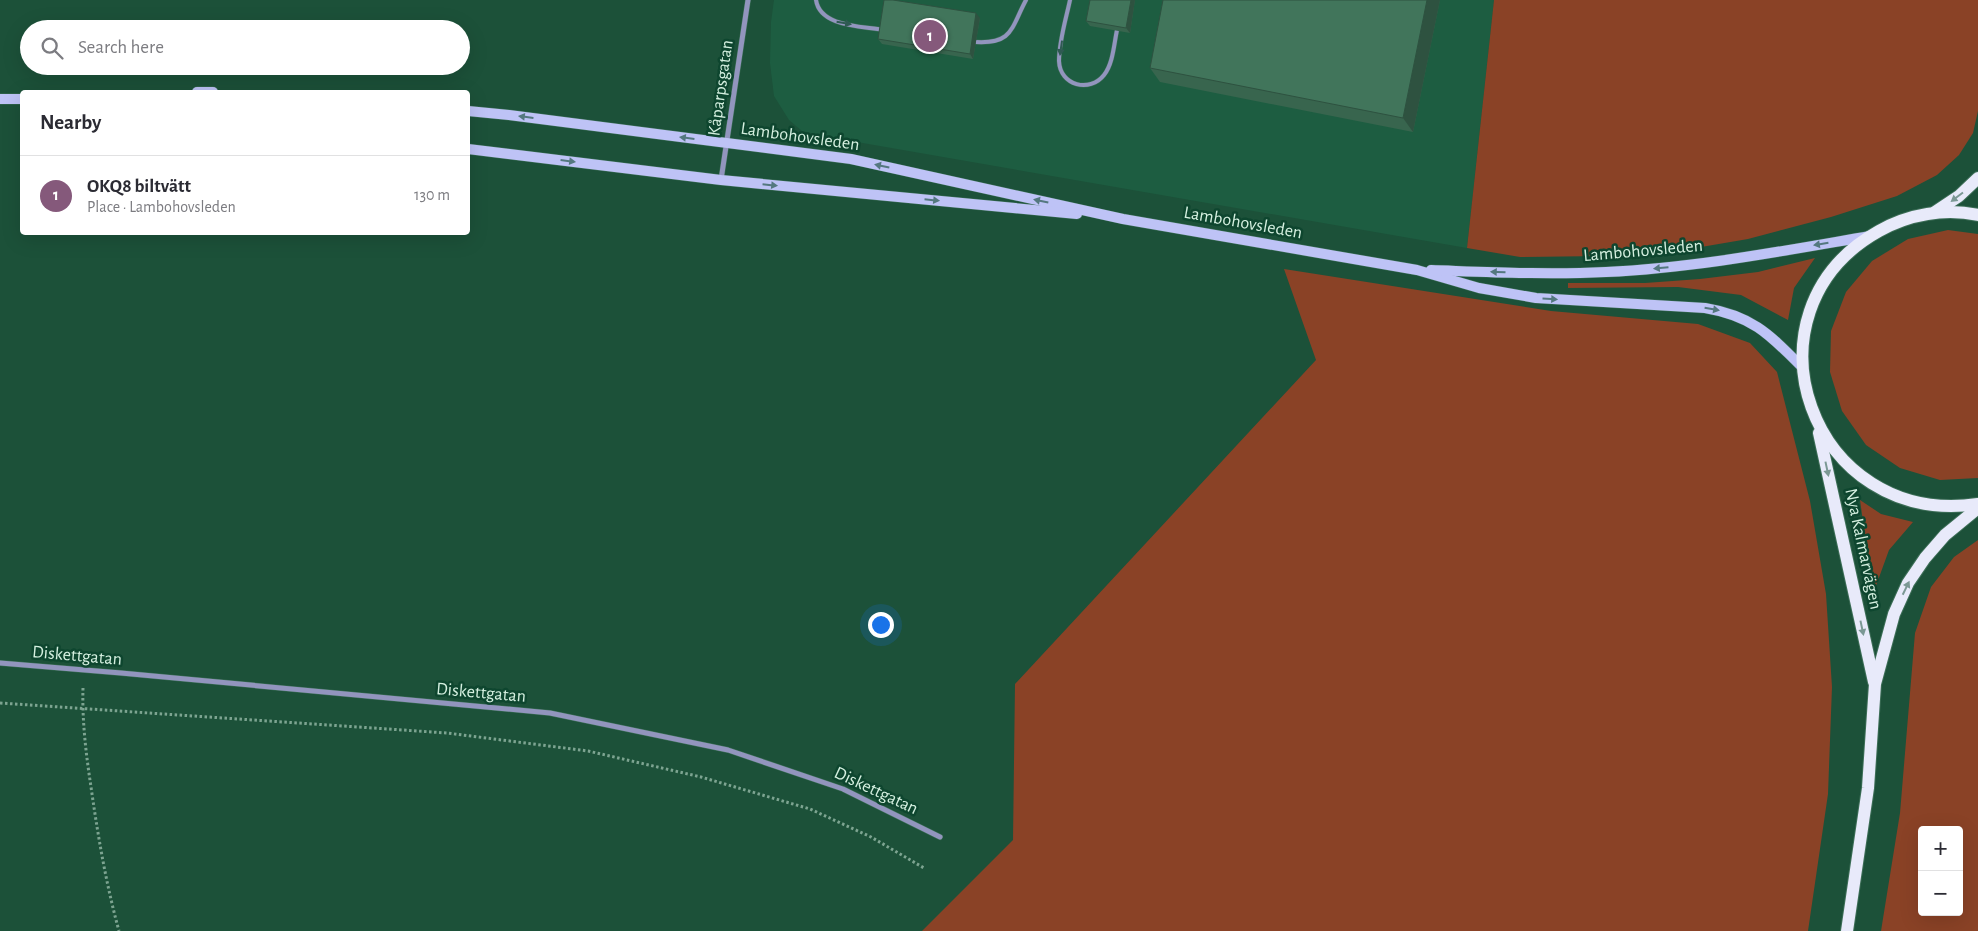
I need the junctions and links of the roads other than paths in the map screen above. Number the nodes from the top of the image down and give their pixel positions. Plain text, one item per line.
1 (748, 0) edge
2 (816, 0) edge
3 (1026, 0) edge
4 (1070, 0) edge
5 (884, 30) edge
6 (1117, 30) edge
7 (976, 42) dead end
8 (0, 99) edge
9 (20, 99) edge
10 (470, 111) edge
11 (727, 143) junction
12 (470, 149) edge
13 (1978, 178) edge
14 (721, 180) junction
15 (1934, 213) junction
16 (1978, 215) edge
17 (1123, 219) junction
18 (1870, 236) junction
19 (1417, 270) junction
20 (1803, 368) junction
21 (1817, 422) junction
22 (1978, 504) edge
23 (1978, 508) edge
24 (0, 663) edge
25 (1875, 684) junction
26 (940, 836) dead end
27 (1847, 931) edge

1 - 11 street, Kåparpsgatan
2 -> 5 lane
3 - 7 lane
4 -> 6 lane
8 - 9 main road
11 -> 10 main road, Lambohovsleden
11 - 14 street, Kåparpsgatan
17 -> 11 main road, Lambohovsleden
12 -> 14 main road, Lambohovsleden
13 -> 15 main road
14 -> 17 main road, Lambohovsleden
15 - 16 main road
15 - 18 main road
17 - 19 main road, Lambohovsleden
18 -> 19 main road, Lambohovsleden
18 - 20 main road
19 -> 20 main road, Lambohovsleden
20 - 21 main road
21 - 22 main road
21 -> 25 main road, Nya Kalmarvägen
25 -> 23 main road, Nya Kalmarvägen
24 - 26 street, Diskettgatan
25 - 27 main road, Nya Kalmarvägen

